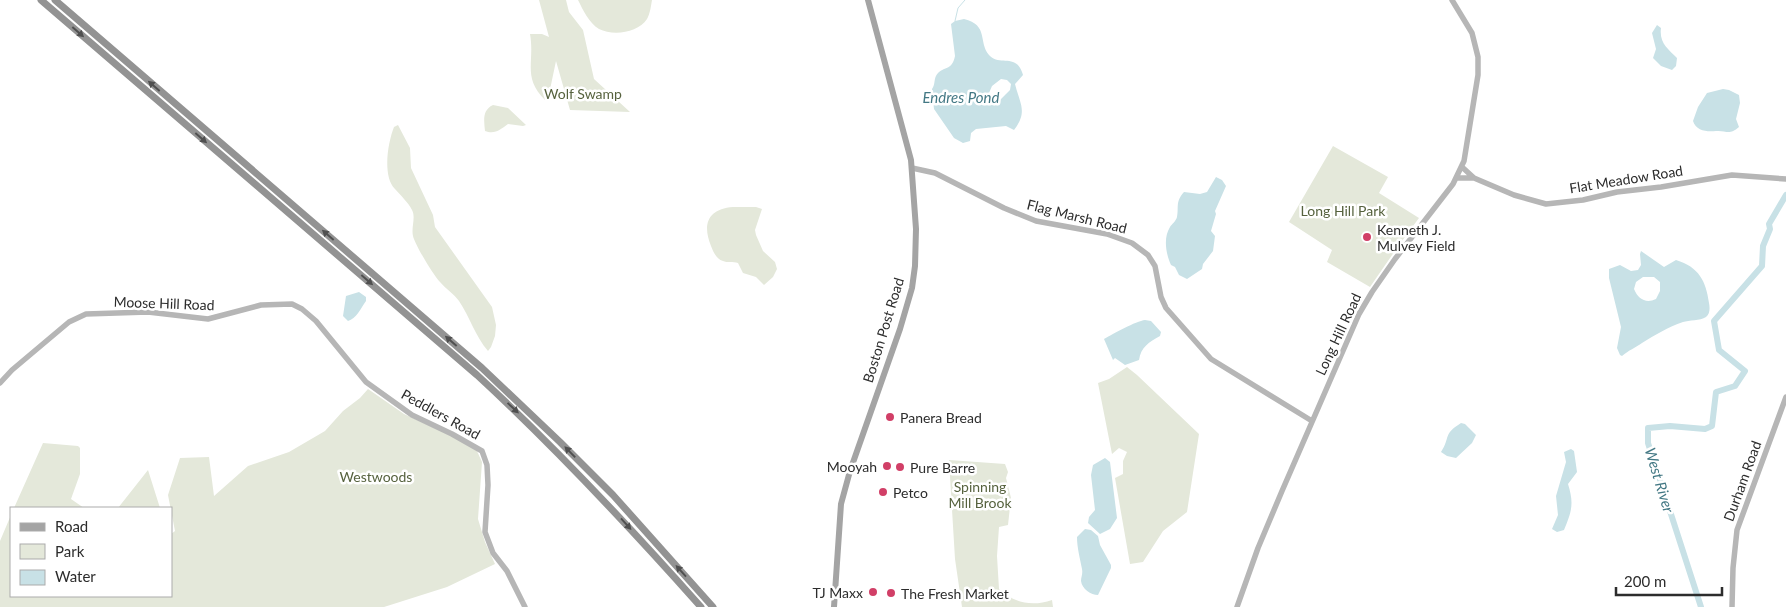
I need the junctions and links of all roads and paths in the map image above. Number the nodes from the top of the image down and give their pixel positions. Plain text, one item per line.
1 (41, 0) edge
2 (55, 0) edge
3 (868, 0) edge
4 (1452, 0) edge
5 (1462, 167) junction
6 (912, 168) junction
7 (1456, 178) junction
8 (1474, 178) junction
9 (1786, 178) edge
10 (261, 305) joint
11 (0, 383) edge
12 (1786, 397) edge
13 (1312, 421) junction
14 (525, 607) edge
15 (701, 607) edge
16 (713, 607) edge
17 (834, 607) edge
18 (1236, 607) edge
19 (1732, 607) edge

1 -> 15 highway
16 -> 2 highway
3 - 6 main road, Boston Post Road
4 - 5 street, Long Hill Road
5 - 7 street, Long Hill Road
5 - 8 street, Flat Meadow Road
6 - 13 street, Flag Marsh Road
6 - 17 main road, Boston Post Road
7 - 8 street, Flat Meadow Road
7 - 13 street, Long Hill Road
8 - 9 street, Flat Meadow Road
10 - 11 street, Moose Hill Road
10 - 14 street, Peddlers Road
12 - 19 street, Durham Road
13 - 18 street, Long Hill Road

